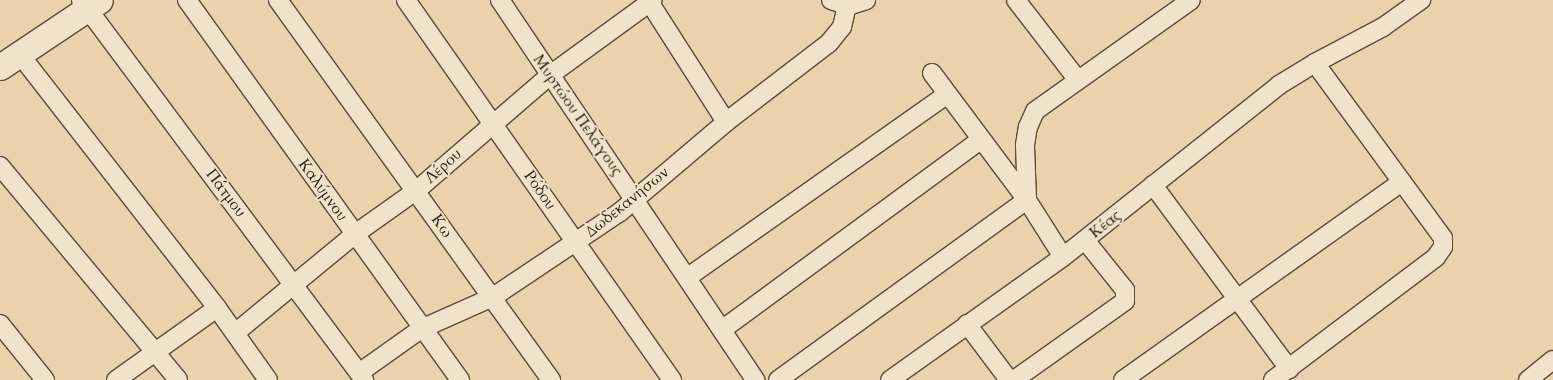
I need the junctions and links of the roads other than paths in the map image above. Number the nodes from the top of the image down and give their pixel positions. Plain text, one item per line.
1 (187, 0) edge
2 (278, 0) edge
3 (406, 0) edge
4 (500, 0) edge
5 (831, 0) edge
6 (866, 0) edge
7 (1016, 0) edge
8 (1420, 0) edge
9 (650, 1) edge
10 (1184, 2) edge
11 (89, 3) edge
12 (848, 3) edge
13 (9, 59) edge
14 (1315, 62) junction
15 (932, 73) dead end
16 (550, 75) junction
17 (1077, 79) junction
18 (947, 94) junction
19 (492, 122) junction
20 (726, 122) junction
21 (980, 140) junction
22 (0, 166) edge
23 (1402, 182) junction
24 (1154, 185) junction
25 (417, 190) junction
26 (635, 196) junction
27 (1027, 200) junction
28 (355, 234) junction
29 (1085, 240) junction
30 (577, 243) junction
31 (1063, 257) junction
32 (688, 277) junction
33 (294, 283) junction
34 (493, 297) junction
35 (1236, 300) junction
36 (217, 308) junction
37 (0, 324) edge
38 (966, 324) junction
39 (421, 329) junction
40 (723, 329) junction
41 (235, 334) junction
42 (154, 353) junction
43 (1553, 360) edge
44 (1289, 369) junction
45 (362, 377) edge
46 (45, 380) edge
47 (116, 380) edge
48 (178, 380) edge
49 (268, 380) edge
50 (460, 380) edge
51 (551, 380) edge
52 (672, 380) edge
53 (755, 380) edge
54 (778, 380) edge
55 (890, 380) edge
56 (1009, 380) edge
57 (1014, 380) edge
58 (1123, 380) edge
59 (1273, 380) edge
60 (1528, 380) edge

1 - 28 street, Καλύμνου
2 - 25 street, Κω
3 - 19 street, Ρόδου
4 - 16 street, Μυρτώου Πελάγους
5 - 12 street
6 - 12 street
7 - 17 street
8 - 14 street, Κέας
9 - 16 street, Λέρου
9 - 20 street
10 - 17 street
11 - 13 street
11 - 33 street, Πάτμου
12 - 20 street, Δωδεκανήσων
13 - 36 street
14 - 23 street
14 - 24 street, Κέας
15 - 18 street
16 - 19 street, Λέρου
16 - 26 street, Μυρτώου Πελάγους
17 - 27 street
18 - 21 street
18 - 32 street
19 - 25 street, Λέρου
19 - 30 street, Ρόδου
20 - 26 street, Δωδεκανήσων
21 - 27 street
21 - 40 street
22 - 42 street
23 - 35 street
23 - 44 street
24 - 29 street, Κέας
24 - 35 street
25 - 28 street, Λέρου
25 - 34 street, Κω
26 - 30 street, Δωδεκανήσων
26 - 32 street, Μυρτώου Πελάγους
27 - 31 street
27 - 54 street
28 - 33 street, Λέρου
28 - 39 street, Καλύμνου
29 - 31 street, Κέας
29 - 57 street
30 - 34 street, Δωδεκανήσων
30 - 52 street, Ρόδου
31 - 38 street, Κέας
32 - 40 street, Μυρτώου Πελάγους
33 - 41 street, Λέρου
33 - 45 street, Πάτμου
34 - 39 street, Δωδεκανήσων
34 - 51 street, Κω
35 - 44 street
35 - 58 street
36 - 41 street
36 - 42 street
37 - 46 street
38 - 55 street, Κέας
38 - 56 street
39 - 45 street, Δωδεκανήσων
39 - 50 street, Καλύμνου
40 - 53 street, Μυρτώου Πελάγους
41 - 49 street
42 - 47 street
42 - 48 street
43 - 60 street
44 - 59 street

